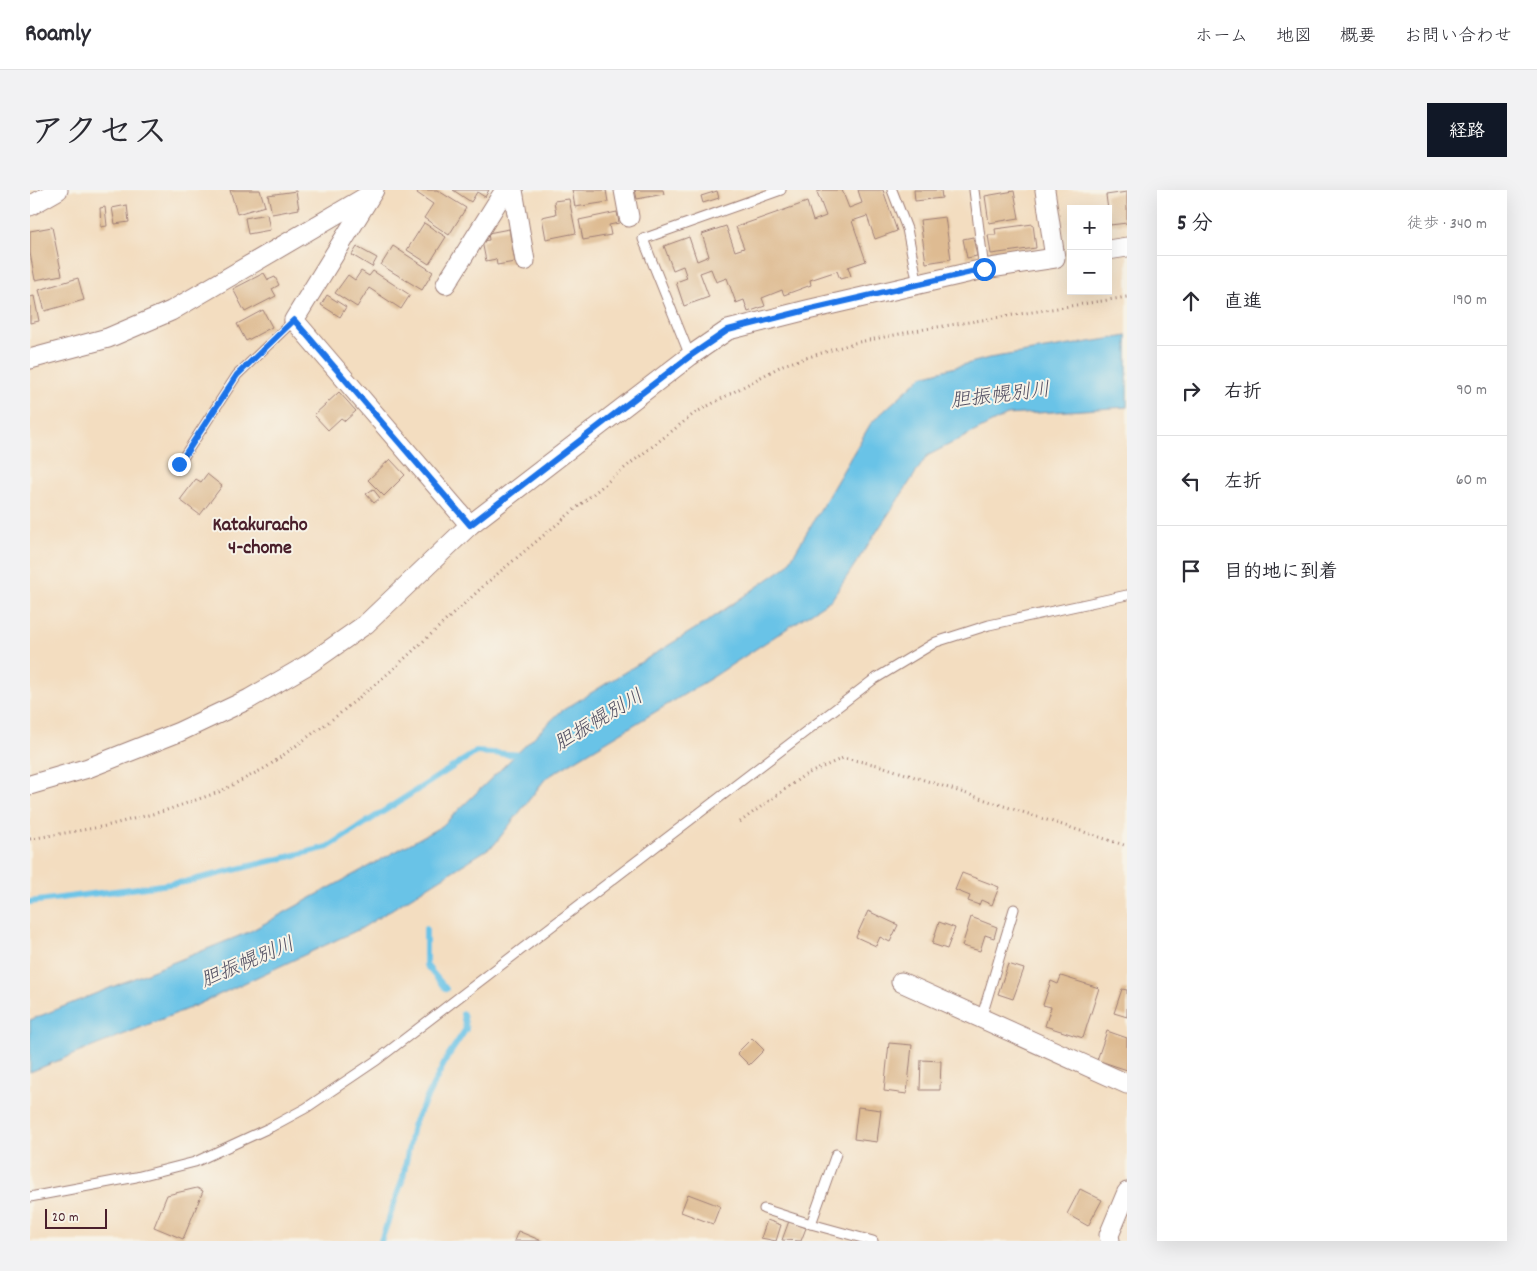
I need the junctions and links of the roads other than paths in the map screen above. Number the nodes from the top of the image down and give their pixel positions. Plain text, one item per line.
1 (505, 190) edge
2 (513, 190) edge
3 (624, 190) edge
4 (781, 190) edge
5 (892, 190) edge
6 (974, 190) edge
7 (1045, 190) edge
8 (51, 191) edge
9 (372, 192) edge
10 (30, 206) edge
11 (629, 216) dead end
12 (1127, 247) edge
13 (1112, 249) edge
14 (1063, 257) edge
15 (526, 261) dead end
16 (984, 269) junction
17 (446, 284) dead end
18 (918, 285) junction
19 (294, 320) junction
20 (690, 356) junction
21 (30, 359) edge
22 (179, 464) dead end
23 (470, 525) junction
24 (1127, 595) edge
25 (30, 785) edge
26 (1014, 909) dead end
27 (901, 982) dead end
28 (981, 1019) junction
29 (1127, 1084) edge
30 (836, 1154) dead end
31 (1127, 1192) edge
32 (30, 1197) edge
33 (764, 1208) dead end
34 (811, 1224) junction
35 (873, 1241) edge
36 (1110, 1241) edge

1 - 17 street
2 - 15 street
3 - 11 street
4 - 20 lane
5 - 18 lane
6 - 16 lane
7 - 14 street
8 - 10 street
9 - 19 street
9 - 21 street
12 - 13 street
14 - 16 street
16 - 18 street
18 - 20 street
19 - 22 lane
19 - 23 street
20 - 23 street
23 - 25 street
24 - 32 lane
26 - 28 lane
27 - 28 street
28 - 29 street
30 - 34 lane
31 - 36 street
33 - 34 lane
34 - 35 lane

